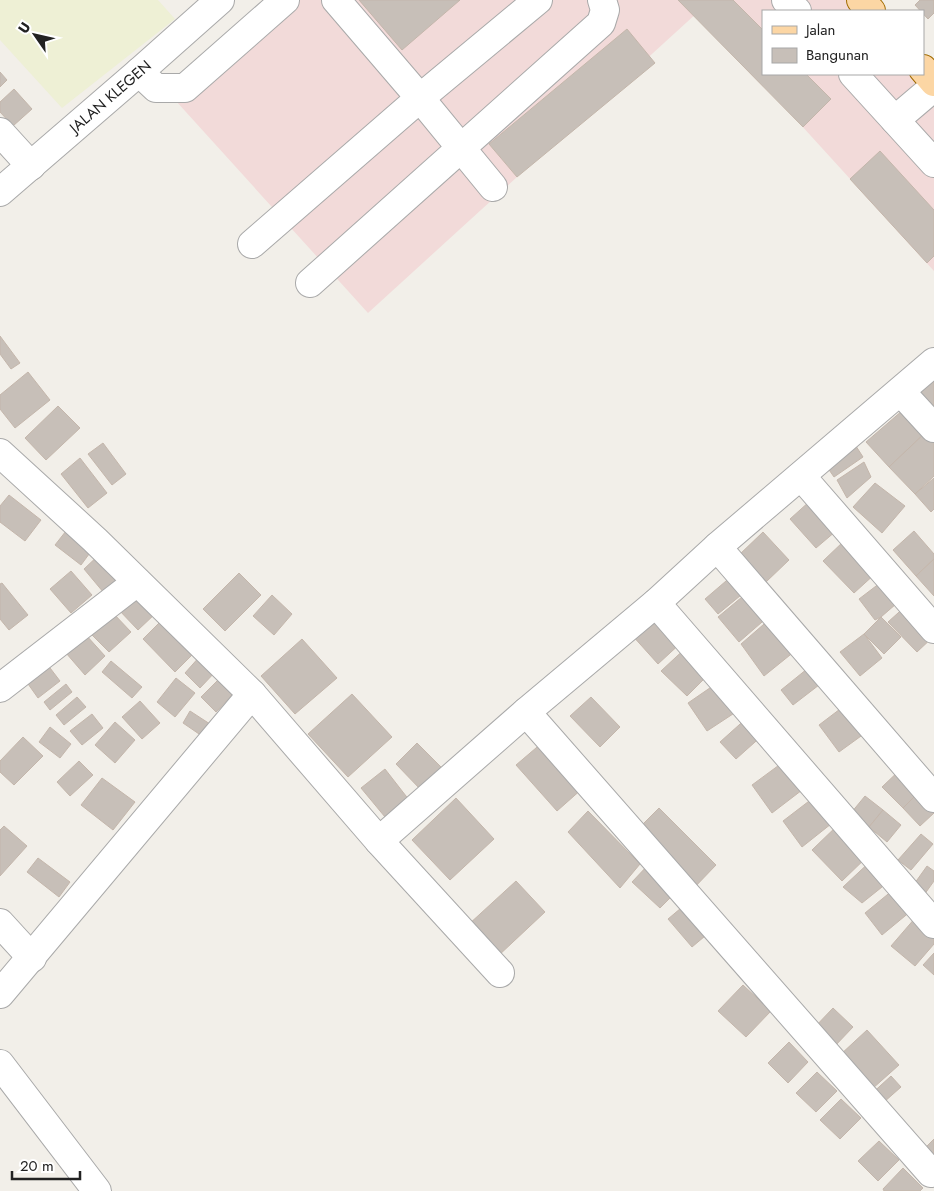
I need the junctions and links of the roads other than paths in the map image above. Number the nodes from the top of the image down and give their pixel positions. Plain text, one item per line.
1 (220, 0) edge
2 (285, 0) edge
3 (336, 0) edge
4 (538, 0) edge
5 (602, 0) edge
6 (786, 0) edge
7 (862, 0) edge
8 (796, 10) edge
9 (870, 10) edge
10 (924, 70) edge
11 (139, 72) junction
12 (854, 75) edge
13 (934, 82) edge
14 (934, 87) edge
15 (420, 98) junction
16 (895, 120) junction
17 (0, 132) edge
18 (462, 149) junction
19 (934, 164) edge
20 (31, 166) junction
21 (493, 187) dead end
22 (0, 192) edge
23 (252, 244) dead end
24 (310, 283) dead end
25 (934, 362) edge
26 (901, 392) junction
27 (934, 428) edge
28 (0, 454) edge
29 (801, 476) junction
30 (717, 548) junction
31 (137, 582) junction
32 (656, 603) junction
33 (934, 629) edge
34 (0, 688) edge
35 (252, 694) junction
36 (526, 712) junction
37 (934, 798) edge
38 (379, 841) junction
39 (0, 923) edge
40 (934, 924) edge
41 (32, 958) junction
42 (500, 973) dead end
43 (0, 994) edge
44 (0, 1064) edge
45 (931, 1173) dead end
46 (97, 1191) edge

1 - 11 street, JALAN KLEGEN
2 - 11 street
3 - 15 street
4 - 15 street
5 - 18 street
6 - 8 street
7 - 9 main road
10 - 13 main road
11 - 20 street, JALAN KLEGEN
12 - 16 street
14 - 16 street
15 - 18 street
15 - 23 street
16 - 19 street
17 - 20 street
18 - 21 street
18 - 24 street
20 - 22 street, JALAN KLEGEN
25 - 26 street
26 - 27 street
26 - 29 street
28 - 31 street
29 - 30 street
29 - 33 street
30 - 32 street
30 - 37 street
31 - 34 street
31 - 35 street
32 - 36 street
32 - 40 street
35 - 38 street
35 - 41 street
36 - 38 street
36 - 45 street
38 - 42 street
39 - 41 street
41 - 43 street
44 - 46 street

